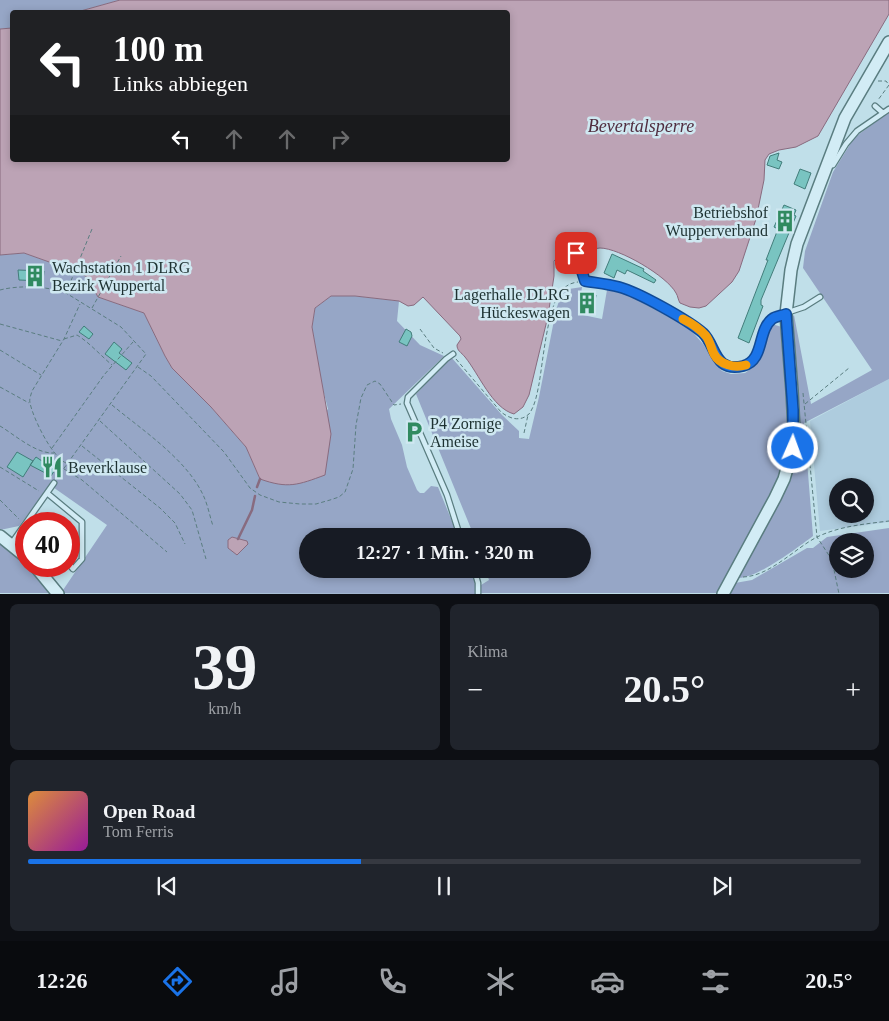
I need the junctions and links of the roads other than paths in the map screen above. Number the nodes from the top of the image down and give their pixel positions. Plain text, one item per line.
1 (889, 42) edge
2 (875, 106) road end
3 (889, 109) edge
4 (883, 113) junction
5 (826, 166) junction
6 (576, 253) dead end
7 (820, 298) dead end
8 (786, 314) junction
9 (451, 355) road end
10 (54, 483) road end
11 (46, 494) junction
12 (34, 512) edge
13 (69, 512) edge
14 (80, 520) edge
15 (457, 528) edge
16 (0, 536) edge
17 (15, 539) edge
18 (11, 544) junction
19 (15, 547) edge
20 (80, 561) edge
21 (44, 577) edge
22 (477, 578) edge
23 (58, 594) edge
24 (478, 594) edge
25 (723, 594) edge

1 - 5 street
2 - 4 lane
3 - 4 lane
4 - 5 lane
5 - 8 street
6 - 8 lane
7 - 8 lane
8 - 25 street
9 - 15 lane
10 - 11 lane
11 - 12 lane
11 - 13 lane
14 - 20 lane
16 - 18 street
17 - 18 lane
18 - 19 street
21 - 23 street
22 - 24 lane

